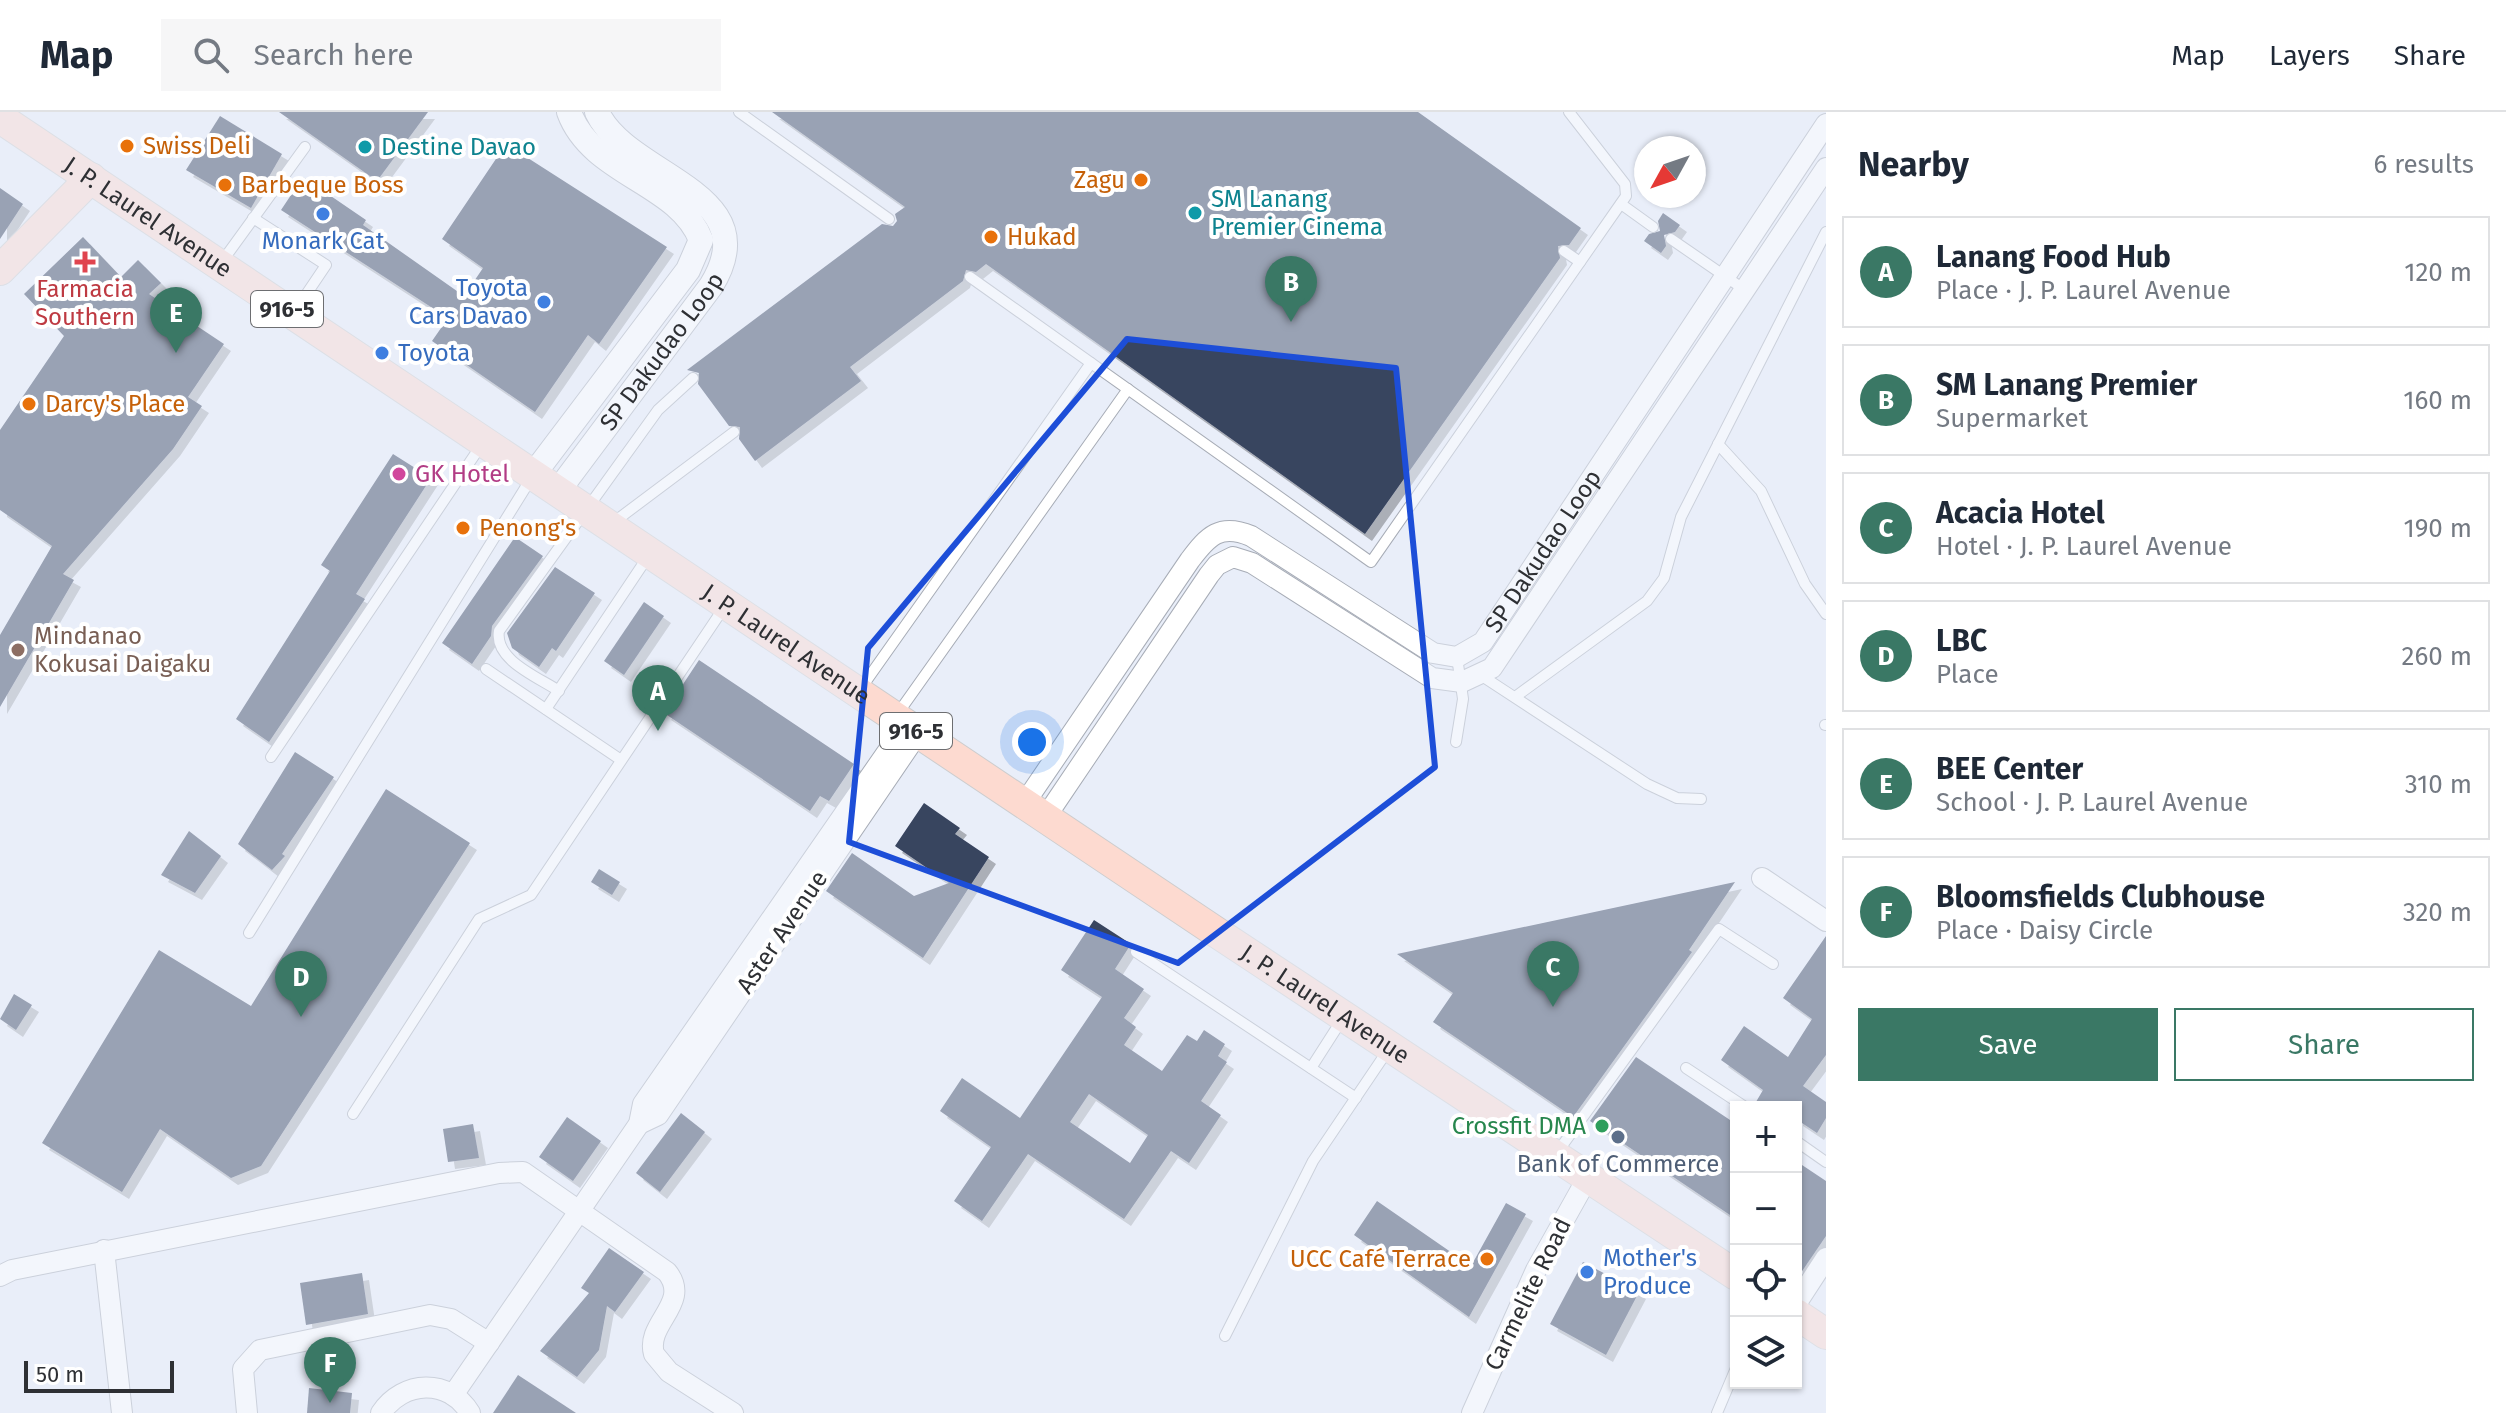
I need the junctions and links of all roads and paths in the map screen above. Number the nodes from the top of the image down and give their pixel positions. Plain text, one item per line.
1 (569, 112) edge
2 (597, 112) edge
3 (739, 112) edge
4 (1569, 112) edge
5 (0, 118) edge
6 (1826, 124) edge
7 (305, 147) dead end
8 (1826, 168) edge
9 (91, 178) junction
10 (1621, 204) junction
11 (253, 218) junction
12 (889, 219) dead end
13 (1653, 227) dead end
14 (1826, 232) edge
15 (727, 237) junction
16 (1671, 239) dead end
17 (701, 240) junction
18 (1564, 251) dead end
19 (1580, 262) junction
20 (220, 265) junction
21 (0, 270) edge
22 (1725, 276) junction
23 (970, 277) dead end
24 (1745, 290) junction
25 (293, 313) junction
26 (1091, 363) junction
27 (693, 378) dead end
28 (1128, 389) junction
29 (734, 432) dead end
30 (483, 441) junction
31 (1718, 444) junction
32 (546, 483) junction
33 (598, 518) junction
34 (1563, 521) junction
35 (1583, 534) junction
36 (650, 553) junction
37 (726, 604) junction
38 (1826, 614) edge
39 (1125, 655) junction
40 (1457, 657) junction
41 (486, 669) dead end
42 (1145, 669) junction
43 (1472, 679) junction
44 (559, 691) junction
45 (858, 693) junction
46 (1515, 697) junction
47 (546, 709) junction
48 (906, 725) junction
49 (1456, 742) dead end
50 (271, 757) dead end
51 (621, 760) junction
52 (1701, 799) dead end
53 (1034, 811) junction
54 (1762, 878) dead end
55 (1826, 921) edge
56 (249, 933) dead end
57 (1136, 952) dead end
58 (1773, 964) dead end
59 (1344, 1016) junction
60 (1391, 1047) junction
61 (1311, 1068) junction
62 (1686, 1068) dead end
63 (1356, 1098) junction
64 (1736, 1101) edge
65 (353, 1114) dead end
66 (1802, 1145) edge
67 (1555, 1156) junction
68 (1826, 1162) edge
69 (1588, 1177) junction
70 (579, 1209) junction
71 (104, 1250) junction
72 (1826, 1258) edge
73 (1730, 1271) edge
74 (0, 1276) edge
75 (1802, 1295) edge
76 (1800, 1317) edge
77 (1826, 1334) edge
78 (1225, 1336) dead end
79 (489, 1343) junction
80 (1730, 1382) edge
81 (453, 1395) junction
82 (122, 1413) edge
83 (247, 1413) edge
84 (381, 1413) edge
85 (470, 1413) edge
86 (733, 1413) edge
87 (1472, 1413) edge
88 (1717, 1413) edge

1 - 17 street, SP Dakudao Loop
2 - 15 street, SP Dakudao Loop
3 - 12 lane
4 - 10 lane
5 - 9 main road, J. P. Laurel Avenue / 916-5
6 - 22 street, SP Dakudao Loop
7 - 11 lane
8 - 24 street, SP Dakudao Loop
9 - 20 main road, J. P. Laurel Avenue / 916-5
9 - 21 main road
10 - 13 lane
10 - 19 lane
11 - 20 lane
11 - 25 lane
14 - 31 lane
15 - 17 street
15 - 32 street, SP Dakudao Loop
16 - 22 lane
17 - 32 street, SP Dakudao Loop
18 - 19 lane
19 - 28 lane
20 - 25 main road, J. P. Laurel Avenue / 916-5
22 - 24 lane
22 - 34 street, SP Dakudao Loop
23 - 26 lane
24 - 35 street, SP Dakudao Loop
25 - 30 main road, J. P. Laurel Avenue / 916-5
26 - 28 lane
26 - 45 lane
27 - 33 lane
28 - 48 lane
29 - 33 lane
30 - 32 main road, J. P. Laurel Avenue / 916-5
30 - 50 lane
31 - 38 lane
31 - 46 lane
32 - 33 main road, J. P. Laurel Avenue / 916-5
32 - 56 lane
33 - 36 main road, J. P. Laurel Avenue / 916-5
33 - 44 lane
34 - 35 street
34 - 40 street, SP Dakudao Loop
35 - 43 street, SP Dakudao Loop
36 - 37 main road, J. P. Laurel Avenue / 916-5
36 - 44 lane
37 - 45 main road, J. P. Laurel Avenue / 916-5
37 - 51 lane
39 - 40 street
39 - 42 street
39 - 53 street
40 - 43 lane
41 - 47 lane
42 - 43 street
42 - 53 street
43 - 46 lane
43 - 49 lane
44 - 47 lane
45 - 48 main road, J. P. Laurel Avenue / 916-5
46 - 52 lane
47 - 51 lane
48 - 53 main road, J. P. Laurel Avenue / 916-5
48 - 70 street, Aster Avenue
51 - 65 lane
53 - 59 main road, J. P. Laurel Avenue / 916-5
54 - 55 street
57 - 61 lane
58 - 67 lane
59 - 60 main road, J. P. Laurel Avenue / 916-5
59 - 61 lane
60 - 63 lane
60 - 67 main road, J. P. Laurel Avenue / 916-5
61 - 63 lane
62 - 64 lane
63 - 78 lane
66 - 68 lane
67 - 69 main road, J. P. Laurel Avenue / 916-5
69 - 73 main road, J. P. Laurel Avenue / 916-5
69 - 87 street, Carmelite Road
70 - 71 street
70 - 79 street, Aster Avenue
70 - 86 street
71 - 74 street
71 - 82 street
72 - 75 street
76 - 77 main road
79 - 81 street, Aster Avenue
79 - 83 street
80 - 88 lane
81 - 84 street
81 - 85 street

